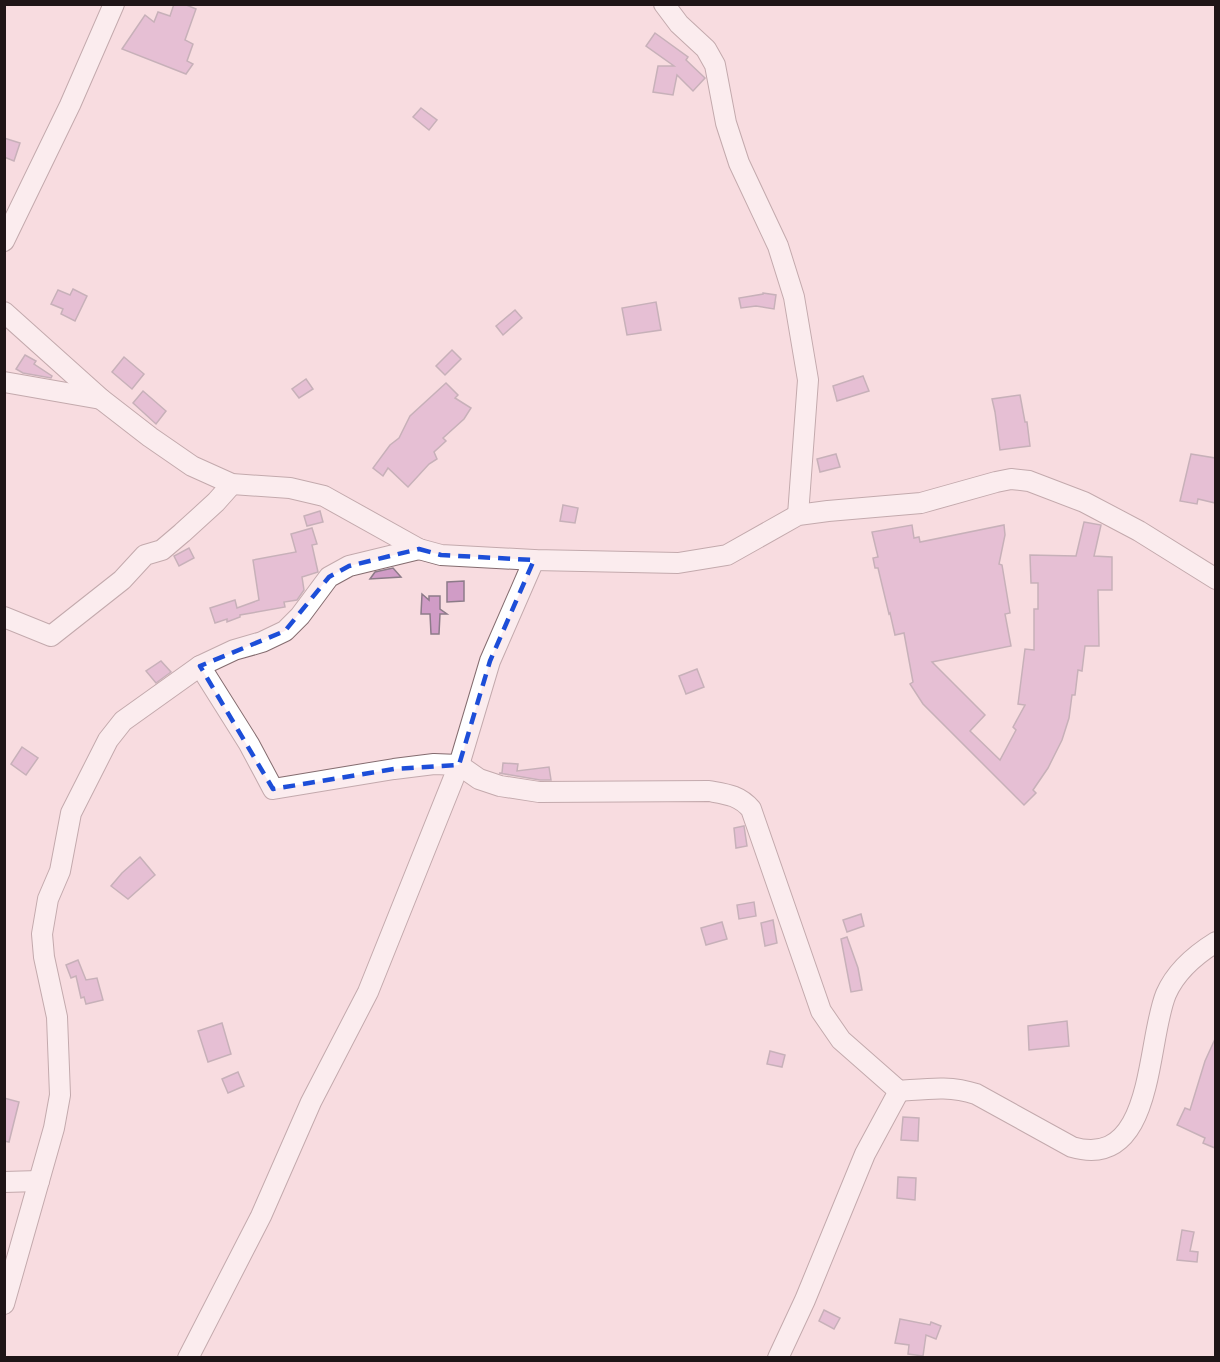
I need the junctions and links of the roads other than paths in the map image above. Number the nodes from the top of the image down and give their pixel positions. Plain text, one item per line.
1 (114, 4) edge
2 (664, 4) edge
3 (4, 241) edge
4 (4, 312) edge
5 (4, 382) edge
6 (101, 399) junction
7 (232, 484) junction
8 (798, 515) junction
9 (419, 549) junction
10 (534, 560) junction
11 (1215, 579) edge
12 (4, 617) edge
13 (200, 666) junction
14 (459, 765) junction
15 (1215, 942) edge
16 (900, 1091) junction
17 (39, 1181) junction
18 (4, 1182) edge
19 (4, 1304) edge
20 (188, 1358) edge
21 (778, 1358) edge

1 - 3 street
2 - 8 street
4 - 6 street
5 - 6 street
6 - 7 street
7 - 9 street
7 - 12 street
8 - 10 street
8 - 11 street
9 - 10 street
9 - 13 street
10 - 14 street
13 - 14 street
13 - 17 street
14 - 16 street
14 - 20 street
15 - 16 street
16 - 21 street
17 - 18 street
17 - 19 street

